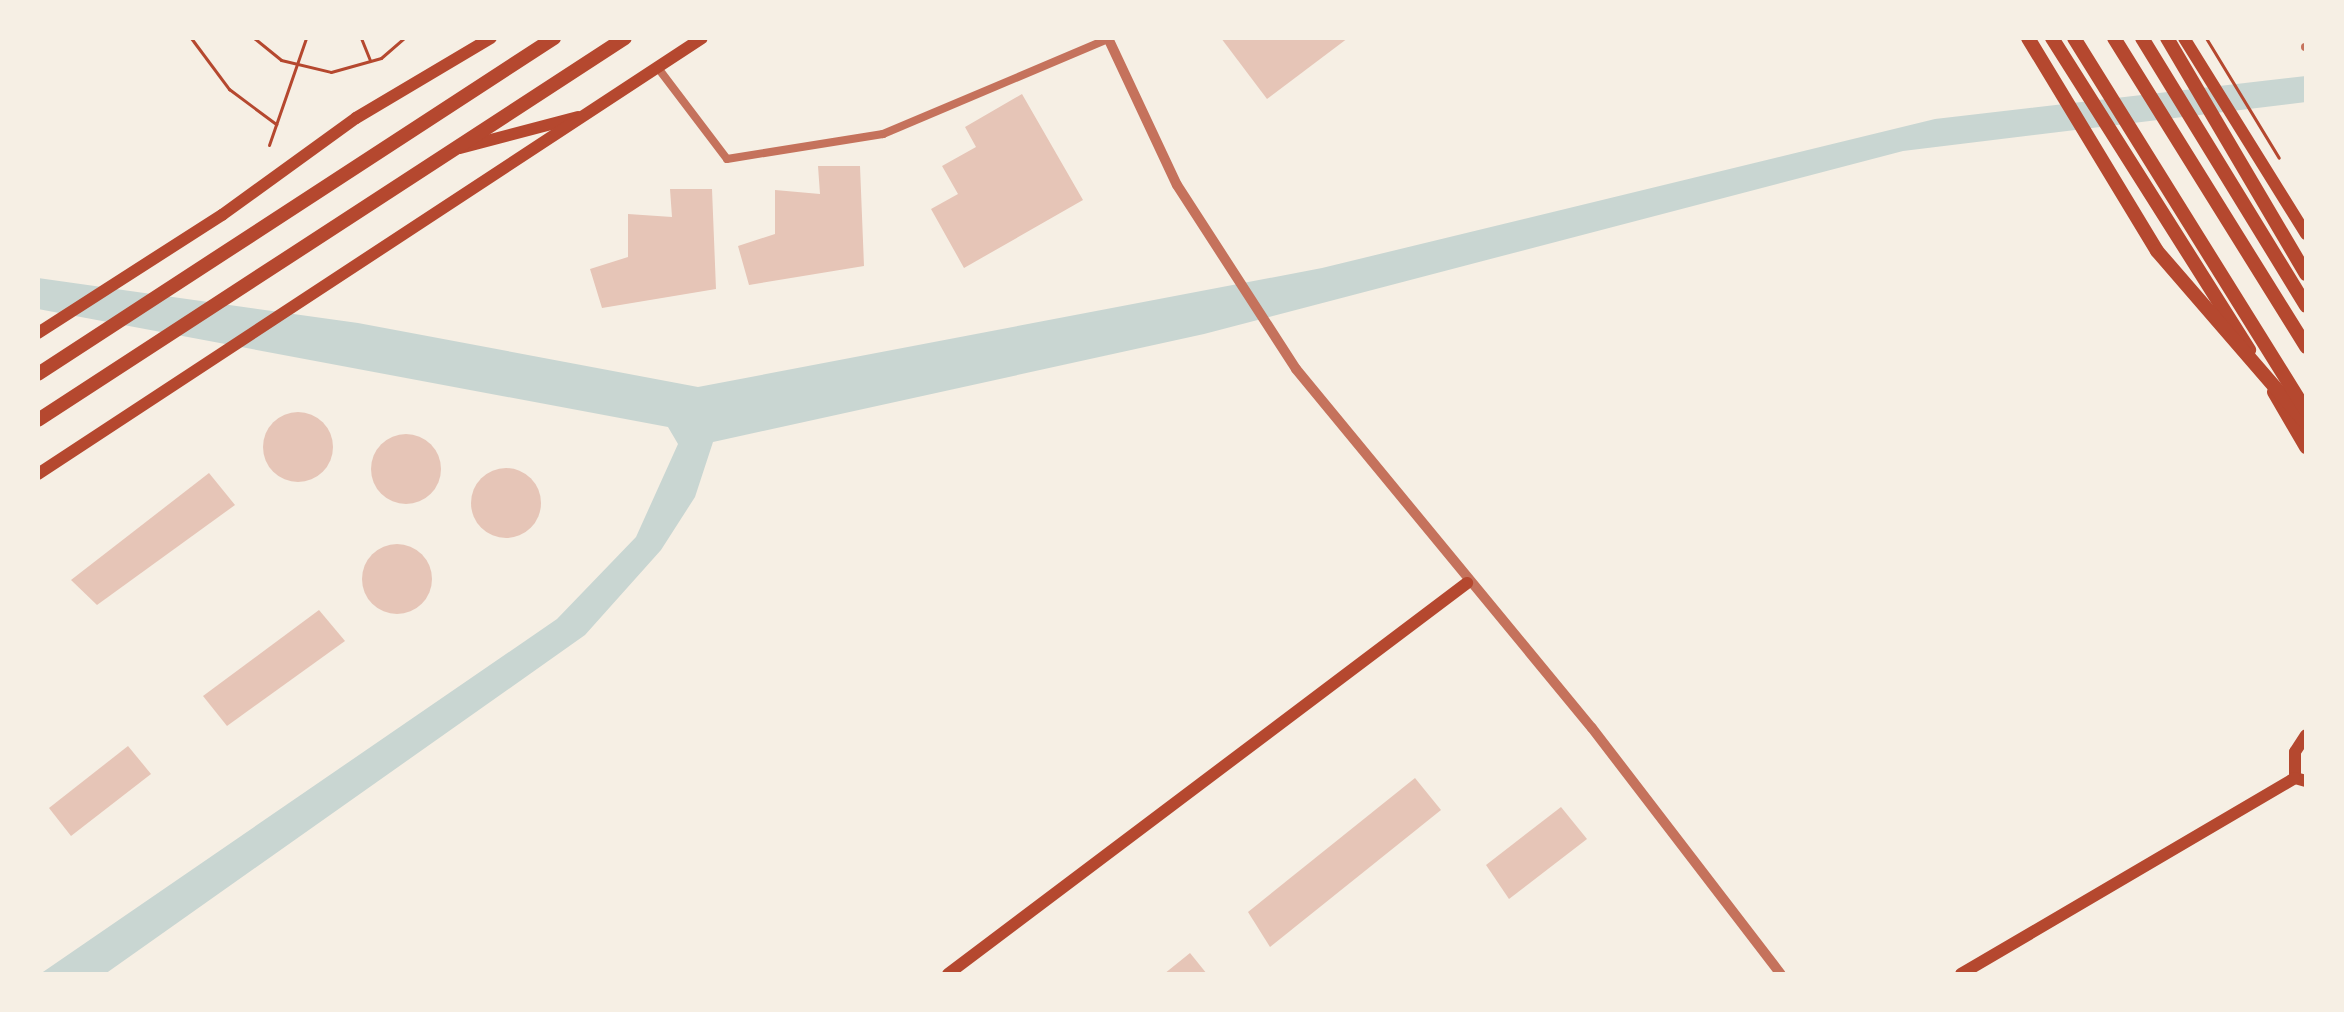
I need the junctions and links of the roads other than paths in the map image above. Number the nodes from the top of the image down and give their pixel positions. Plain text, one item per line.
1 (491, 38) edge
2 (554, 38) edge
3 (625, 38) edge
4 (702, 38) edge
5 (1107, 38) edge
6 (2074, 38) edge
7 (2114, 38) edge
8 (2167, 38) edge
9 (2184, 38) edge
10 (2030, 42) edge
11 (2054, 42) edge
12 (2144, 42) edge
13 (658, 68) junction
14 (591, 113) junction
15 (457, 149) junction
16 (2306, 234) edge
17 (2306, 274) edge
18 (2306, 306) edge
19 (38, 333) edge
20 (2306, 347) edge
21 (38, 374) edge
22 (2306, 410) edge
23 (38, 420) edge
24 (2306, 423) edge
25 (2306, 447) edge
26 (38, 474) edge
27 (1467, 583) junction
28 (2306, 735) edge
29 (2300, 780) edge
30 (948, 974) edge
31 (1781, 974) edge
32 (1961, 974) edge

1 - 19 main road
2 - 21 main road
3 - 15 main road
4 - 13 main road
5 - 13 street
5 - 27 street
6 - 22 main road
7 - 20 main road
8 - 17 main road
9 - 16 main road
10 - 24 main road
11 - 25 main road
12 - 18 main road
13 - 14 main road
14 - 15 main road
14 - 26 main road
15 - 23 main road
27 - 30 main road
27 - 31 street
28 - 29 main road
29 - 32 main road

